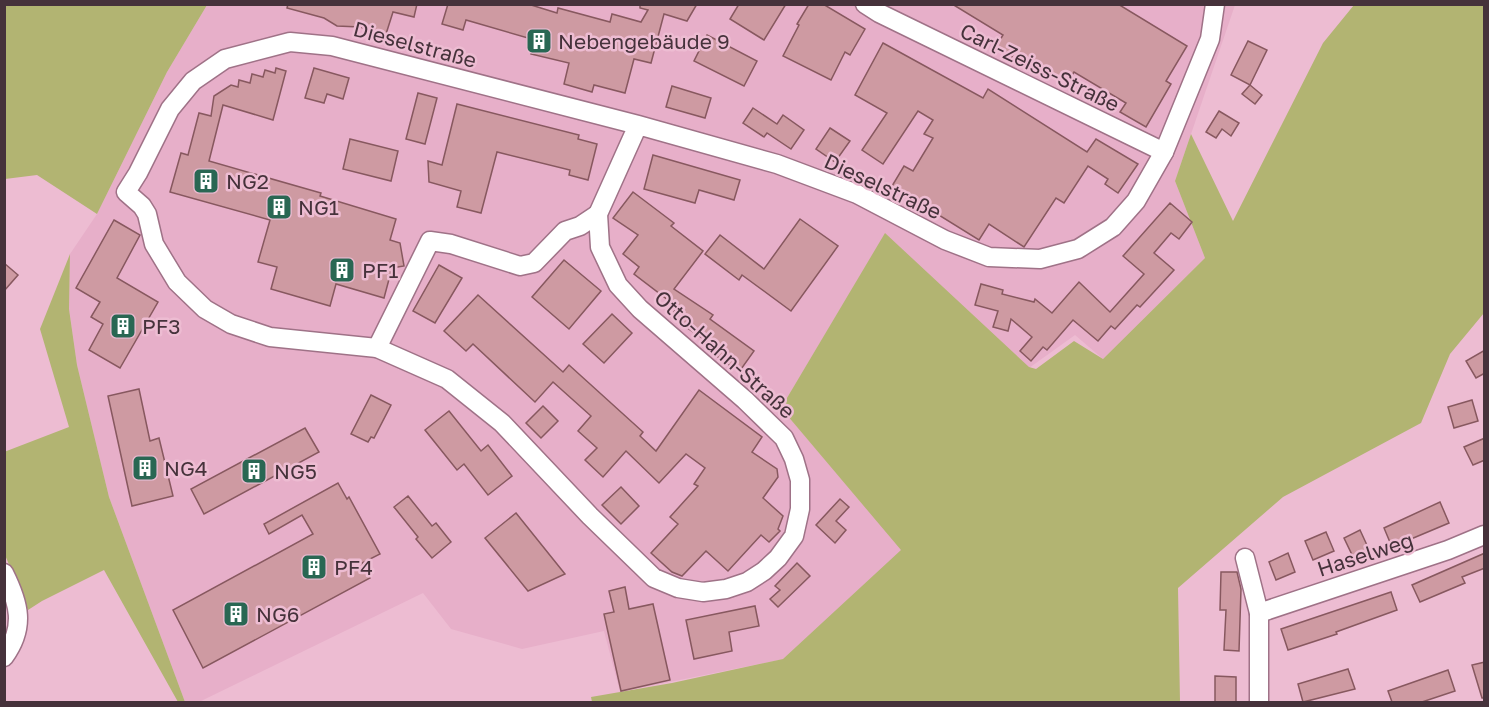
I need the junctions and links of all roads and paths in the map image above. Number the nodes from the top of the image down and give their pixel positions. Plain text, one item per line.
1 (865, 4) edge
2 (1215, 4) edge
3 (638, 125) junction
4 (1164, 152) junction
5 (598, 214) junction
6 (377, 348) junction
7 (1485, 535) edge
8 (1245, 558) dead end
9 (4, 573) edge
10 (1259, 613) junction
11 (4, 657) edge
12 (1259, 702) edge

1 - 4 street, Carl-Zeiss-Straße
2 - 4 street, Dieselstraße
3 - 4 street, Dieselstraße
3 - 5 street, Otto-Hahn-Straße
3 - 6 street, Dieselstraße
5 - 6 street
5 - 6 street, Otto-Hahn-Straße
7 - 10 street, Haselweg
8 - 10 street
9 - 11 street
10 - 12 street

